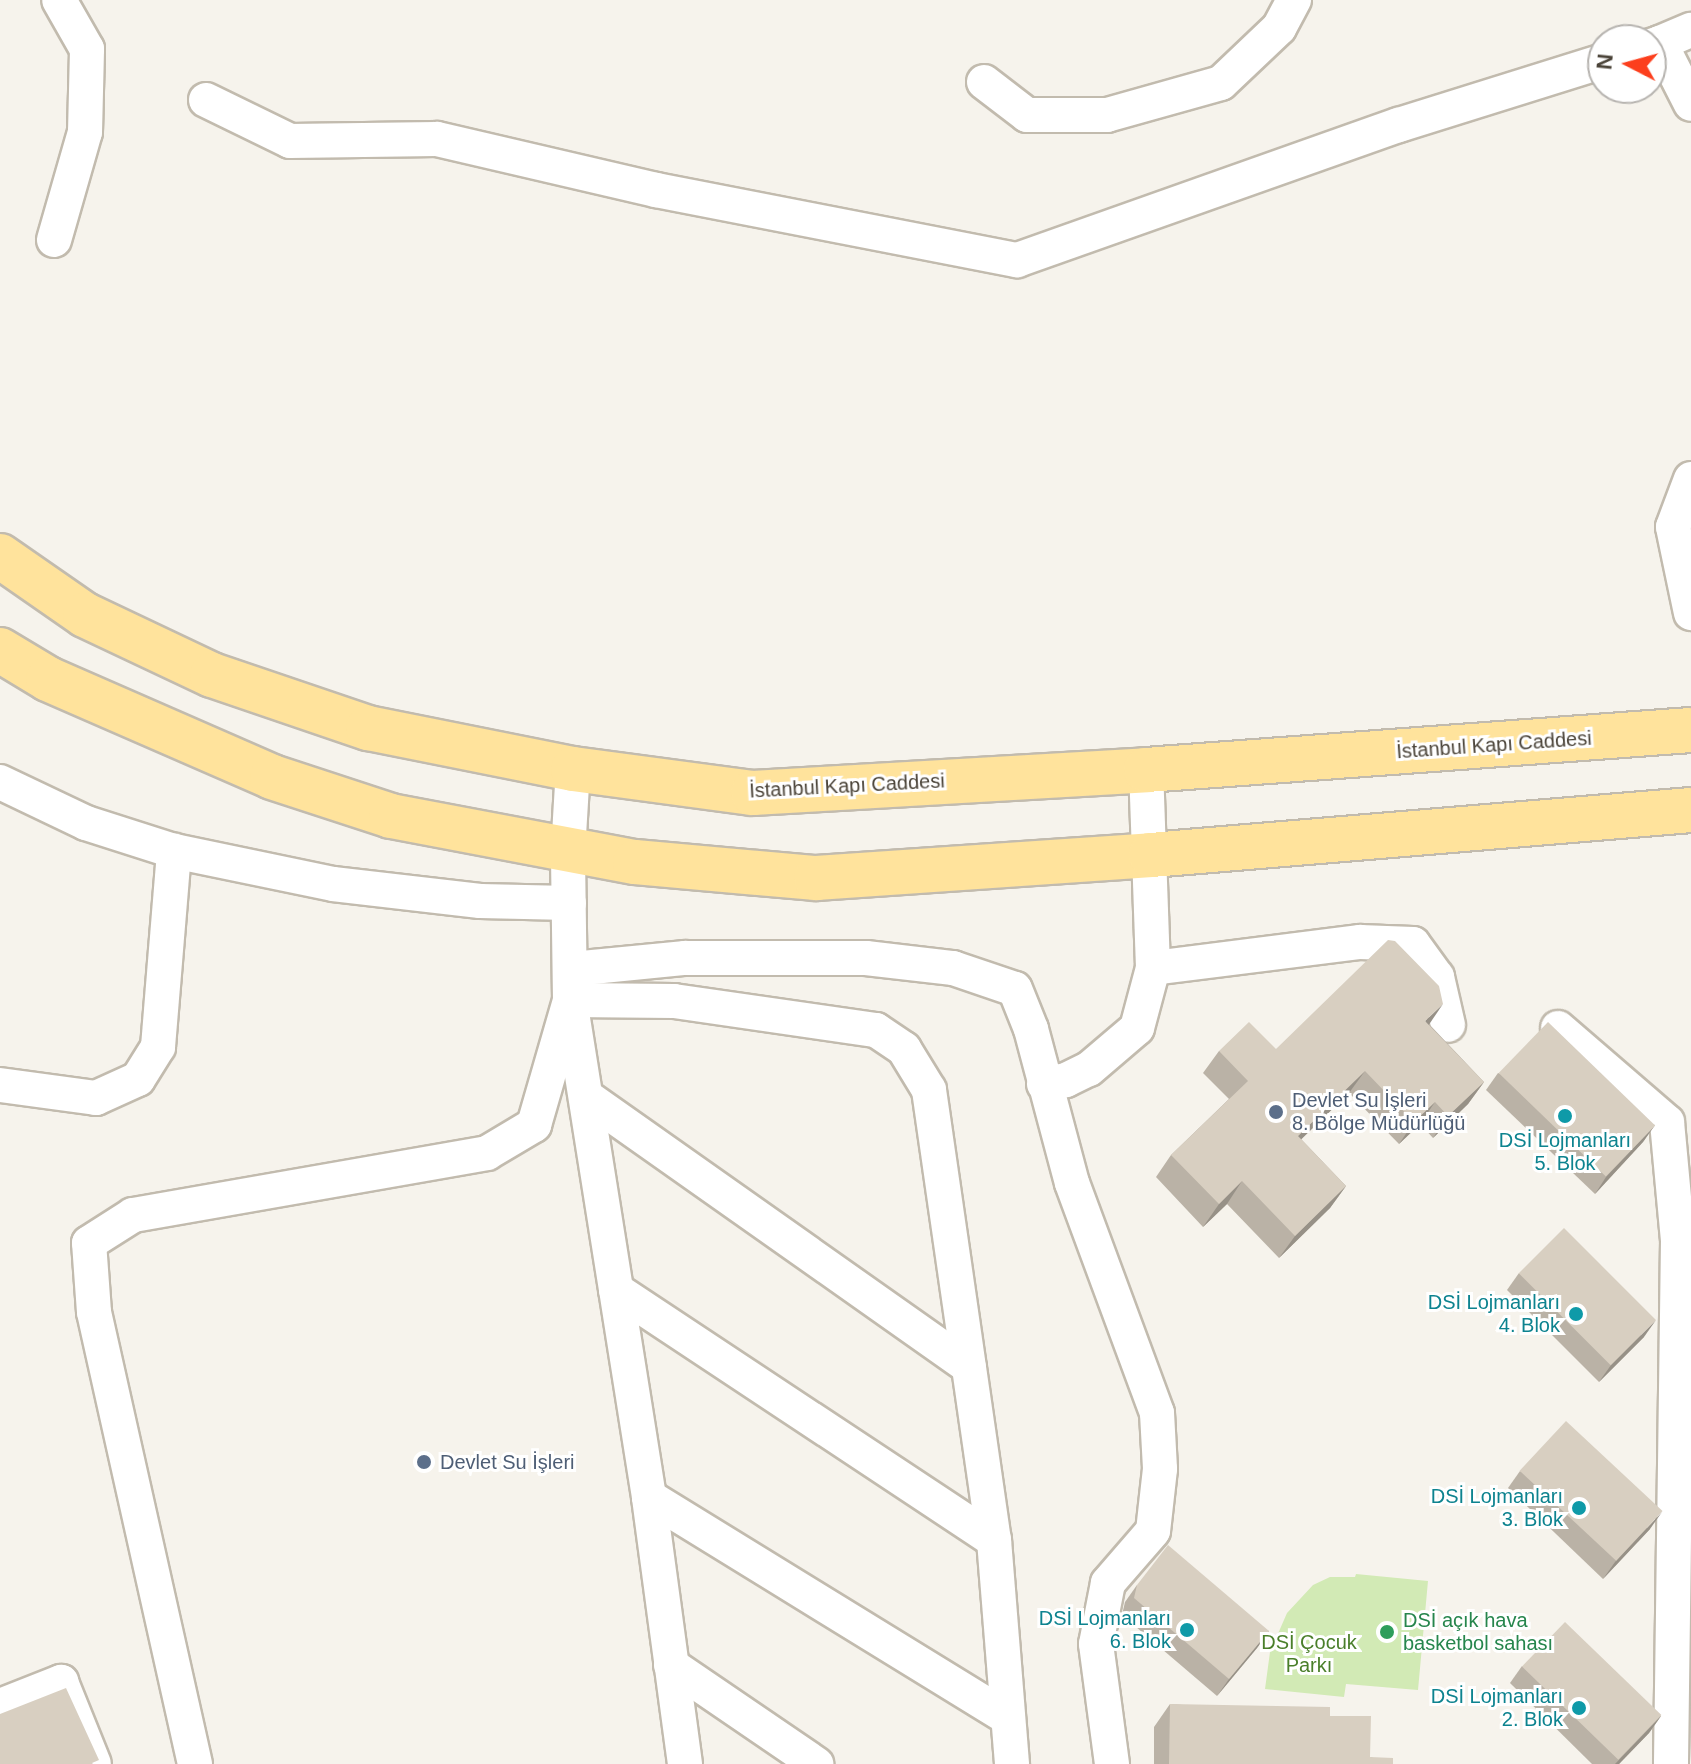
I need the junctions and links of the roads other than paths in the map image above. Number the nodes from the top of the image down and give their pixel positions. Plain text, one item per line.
1 (59, 0) edge
2 (1294, 0) edge
3 (1667, 40) edge
4 (1587, 66) edge
5 (984, 82) dead end
6 (206, 100) dead end
7 (1691, 104) edge
8 (54, 240) dead end
9 (1691, 479) edge
10 (0, 556) edge
11 (1691, 613) edge
12 (0, 650) edge
13 (1691, 730) edge
14 (573, 769) junction
15 (1146, 770) junction
16 (0, 782) edge
17 (1691, 810) edge
18 (174, 851) junction
19 (568, 852) junction
20 (1151, 855) junction
21 (569, 903) junction
22 (1153, 968) junction
23 (571, 985) junction
24 (1448, 1025) dead end
25 (1558, 1028) edge
26 (1044, 1084) junction
27 (0, 1085) edge
28 (588, 1098) junction
29 (616, 1290) junction
30 (969, 1367) junction
31 (649, 1497) junction
32 (994, 1540) junction
33 (671, 1665) junction
34 (0, 1706) edge
35 (1007, 1717) junction
36 (94, 1764) edge
37 (195, 1764) edge
38 (685, 1764) edge
39 (816, 1764) edge
40 (1012, 1764) edge
41 (1112, 1764) edge
42 (1671, 1764) edge

1 - 8 street
2 - 5 street
3 - 7 street
4 - 6 street
9 - 11 street
10 - 14 main road, İstanbul Kapı Caddesi
12 - 19 main road
13 - 15 main road, İstanbul Kapı Caddesi
14 - 15 main road, İstanbul Kapı Caddesi
14 - 19 street
15 - 20 street
16 - 18 street
17 - 20 main road
18 - 21 street
18 - 27 street
19 - 20 main road
19 - 21 street
20 - 22 street
21 - 23 street
22 - 24 street
22 - 26 street
23 - 26 street
23 - 28 street
23 - 30 street
23 - 37 street
25 - 42 street
26 - 41 street
28 - 29 street
28 - 30 street
29 - 31 street
29 - 32 street
30 - 32 street
31 - 33 street
31 - 35 street
32 - 35 street
33 - 38 street
33 - 39 street
34 - 36 street
35 - 40 street

